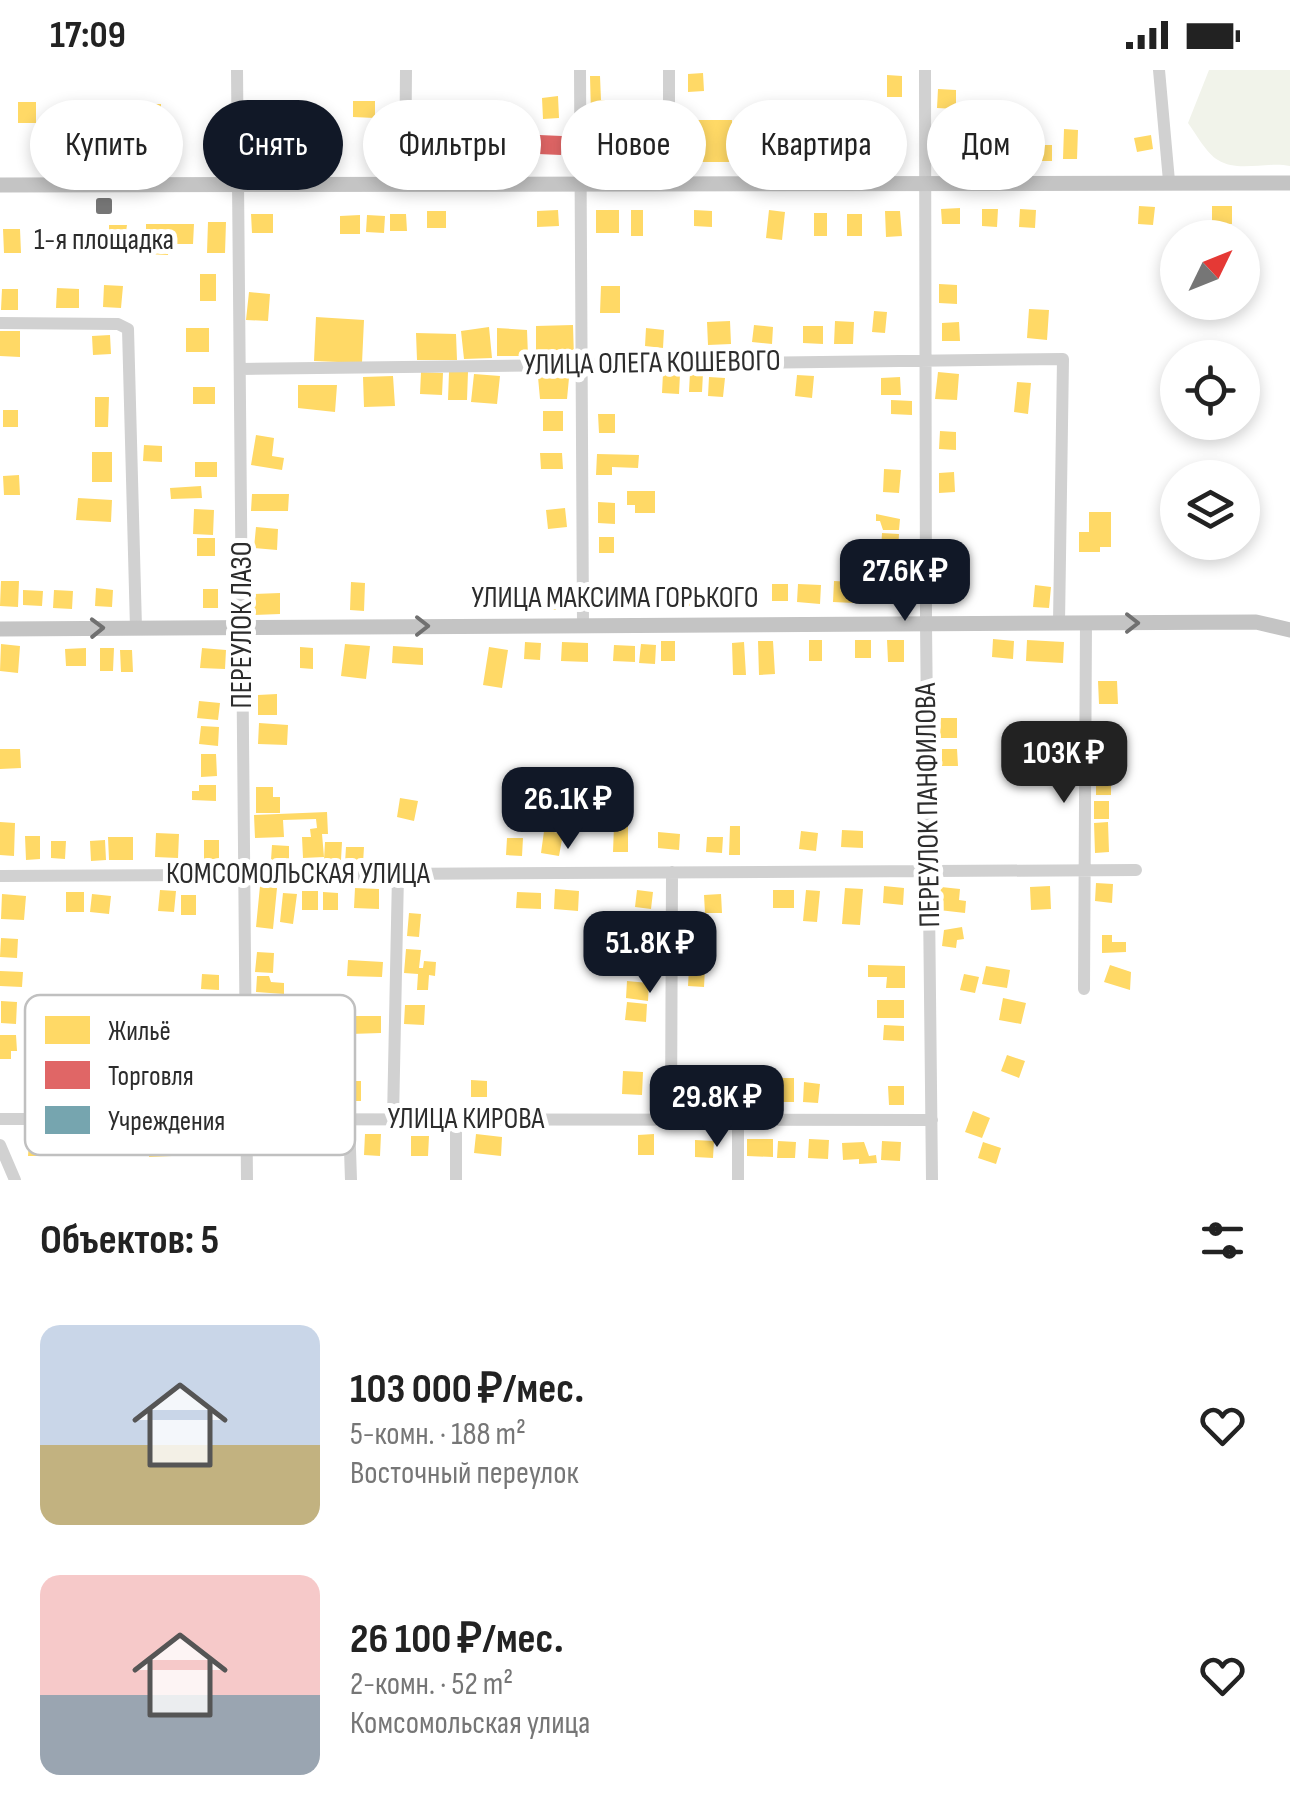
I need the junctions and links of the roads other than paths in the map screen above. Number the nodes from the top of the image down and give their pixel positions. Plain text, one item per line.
1 (238, 70) edge
2 (406, 70) edge
3 (580, 70) edge
4 (670, 70) edge
5 (925, 70) edge
6 (1159, 70) edge
7 (238, 100) edge
8 (406, 100) edge
9 (580, 100) edge
10 (670, 100) edge
11 (1169, 181) junction
12 (924, 182) junction
13 (706, 183) edge
14 (1290, 183) edge
15 (203, 184) edge
16 (0, 185) edge
17 (239, 190) edge
18 (581, 190) edge
19 (0, 323) edge
20 (925, 360) junction
21 (582, 364) junction
22 (241, 369) junction
23 (1060, 623) junction
24 (1086, 623) junction
25 (926, 624) junction
26 (583, 625) junction
27 (241, 627) junction
28 (136, 628) junction
29 (0, 629) edge
30 (1290, 630) edge
31 (1085, 870) junction
32 (1136, 870) dead end
33 (929, 871) junction
34 (672, 872) junction
35 (244, 874) junction
36 (398, 874) junction
37 (0, 876) edge
38 (1084, 989) dead end
39 (245, 995) edge
40 (355, 1119) edge
41 (393, 1119) junction
42 (456, 1120) junction
43 (671, 1120) junction
44 (738, 1120) junction
45 (932, 1120) junction
46 (0, 1146) edge
47 (247, 1155) edge
48 (350, 1155) edge
49 (15, 1180) edge
50 (247, 1180) edge
51 (350, 1180) edge
52 (456, 1180) edge
53 (738, 1180) edge
54 (932, 1180) edge

1 - 7 street, ПЕРЕУЛОК ЛАЗО
2 - 8 street
3 - 9 street
4 - 10 street
5 - 12 street, ПЕРЕУЛОК ПАНФИЛОВА
6 - 11 street
11 - 12 main road
11 - 14 main road
12 - 13 main road
12 - 20 street, ПЕРЕУЛОК ПАНФИЛОВА
15 - 16 main road
17 - 22 street, ПЕРЕУЛОК ЛАЗО
18 - 21 street
19 - 28 street
20 - 21 street, УЛИЦА ОЛЕГА КОШЕВОГО
20 - 23 street, УЛИЦА ОЛЕГА КОШЕВОГО
20 - 25 street, ПЕРЕУЛОК ПАНФИЛОВА
21 - 22 street, УЛИЦА ОЛЕГА КОШЕВОГО
21 - 26 street
22 - 27 street, ПЕРЕУЛОК ЛАЗО
23 - 24 main road, УЛИЦА МАКСИМА ГОРЬКОГО
23 - 25 main road, УЛИЦА МАКСИМА ГОРЬКОГО
24 -> 30 main road, УЛИЦА МАКСИМА ГОРЬКОГО
24 - 31 street
25 - 26 main road, УЛИЦА МАКСИМА ГОРЬКОГО
25 - 33 street, ПЕРЕУЛОК ПАНФИЛОВА
27 -> 26 main road, УЛИЦА МАКСИМА ГОРЬКОГО
27 - 28 main road, УЛИЦА МАКСИМА ГОРЬКОГО
27 - 35 street, ПЕРЕУЛОК ЛАЗО
29 -> 28 main road, УЛИЦА МАКСИМА ГОРЬКОГО
31 - 32 street, КОМСОМОЛЬСКАЯ УЛИЦА
31 - 33 street, КОМСОМОЛЬСКАЯ УЛИЦА
31 - 38 street
33 - 34 street, КОМСОМОЛЬСКАЯ УЛИЦА
33 - 45 street, ПЕРЕУЛОК ПАНФИЛОВА
34 - 36 street, КОМСОМОЛЬСКАЯ УЛИЦА
34 - 43 street
35 - 36 street, КОМСОМОЛЬСКАЯ УЛИЦА
35 - 37 street, КОМСОМОЛЬСКАЯ УЛИЦА
35 - 39 street, ПЕРЕУЛОК ЛАЗО
36 - 41 street
40 - 41 street, УЛИЦА КИРОВА
41 - 42 street, УЛИЦА КИРОВА
42 - 43 street, УЛИЦА КИРОВА
42 - 52 street
43 - 44 street, УЛИЦА КИРОВА
44 - 45 street, УЛИЦА КИРОВА
44 - 53 street
45 - 54 street, ПЕРЕУЛОК ПАНФИЛОВА
46 - 49 street
47 - 50 street, ПЕРЕУЛОК ЛАЗО
48 - 51 street

